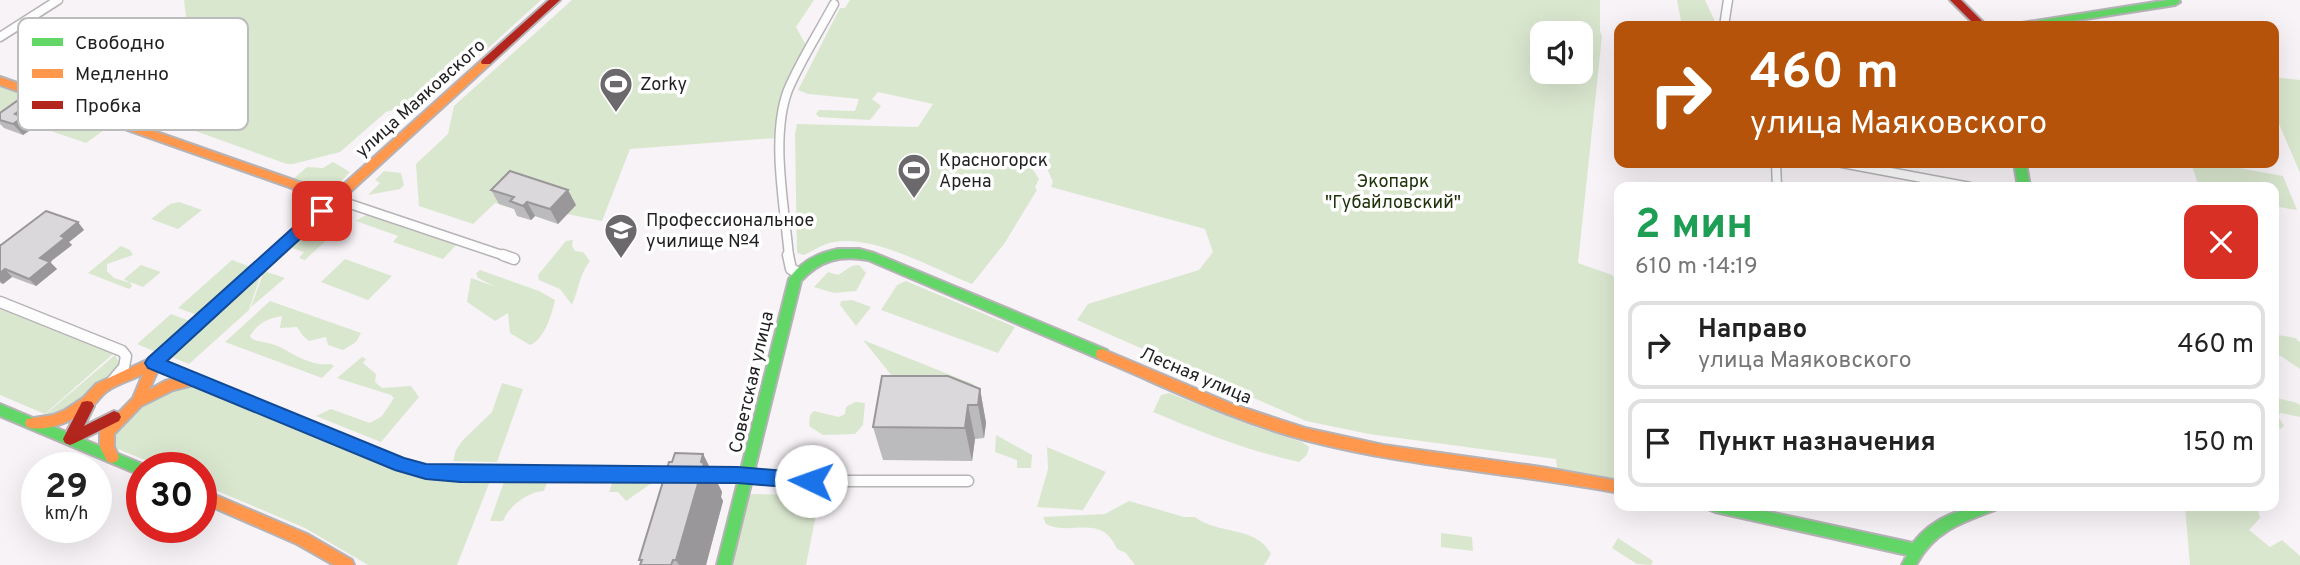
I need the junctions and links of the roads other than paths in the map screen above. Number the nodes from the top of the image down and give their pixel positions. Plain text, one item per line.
1 (58, 0) edge
2 (555, 0) edge
3 (1728, 0) edge
4 (1955, 0) edge
5 (2174, 1) edge
6 (834, 4) dead end
7 (30, 18) edge
8 (1723, 21) edge
9 (1977, 21) edge
10 (2052, 21) edge
11 (18, 26) edge
12 (0, 37) edge
13 (0, 81) edge
14 (18, 87) edge
15 (140, 130) edge
16 (1869, 168) edge
17 (1943, 182) edge
18 (335, 198) junction
19 (514, 260) dead end
20 (799, 273) junction
21 (791, 288) joint
22 (0, 302) edge
23 (154, 363) junction
24 (193, 380) junction
25 (116, 381) junction
26 (142, 388) junction
27 (136, 403) junction
28 (87, 405) junction
29 (0, 410) edge
30 (116, 417) junction
31 (32, 423) junction
32 (70, 439) junction
33 (100, 452) edge
34 (109, 452) edge
35 (112, 457) edge
36 (126, 463) edge
37 (747, 476) junction
38 (968, 481) dead end
39 (1614, 485) edge
40 (217, 502) edge
41 (1738, 511) edge
42 (1977, 511) edge
43 (1914, 550) junction
44 (346, 565) edge
45 (724, 565) edge
46 (1909, 565) edge

1 - 7 street
2 - 18 street, улица Маяковского
3 - 8 street
4 - 9 street
5 - 10 street
6 - 20 street
11 - 12 street
13 - 14 street
15 - 18 street
16 - 17 street
18 - 19 street
18 - 23 street, улица Маяковского
20 - 21 street, Лесная улица
20 - 39 street, Лесная улица
21 - 37 street, Советская улица
22 - 25 street
23 - 24 street
23 - 25 street, улица Маяковского
23 - 26 street, улица Маяковского
24 - 27 street
24 - 37 street
25 - 26 street
25 - 28 street, улица Маяковского
26 - 27 street, улица Маяковского
27 - 30 street, улица Маяковского
28 - 30 street
28 - 31 street, улица Маяковского
28 - 32 street, улица Маяковского
29 - 31 street
30 - 32 street, улица Маяковского
30 - 34 street, улица Маяковского
31 - 32 street
32 - 33 street
35 - 36 street
37 - 38 street
37 - 45 street, Советская улица
40 - 44 street
41 - 43 street
42 - 43 street
43 - 46 street

